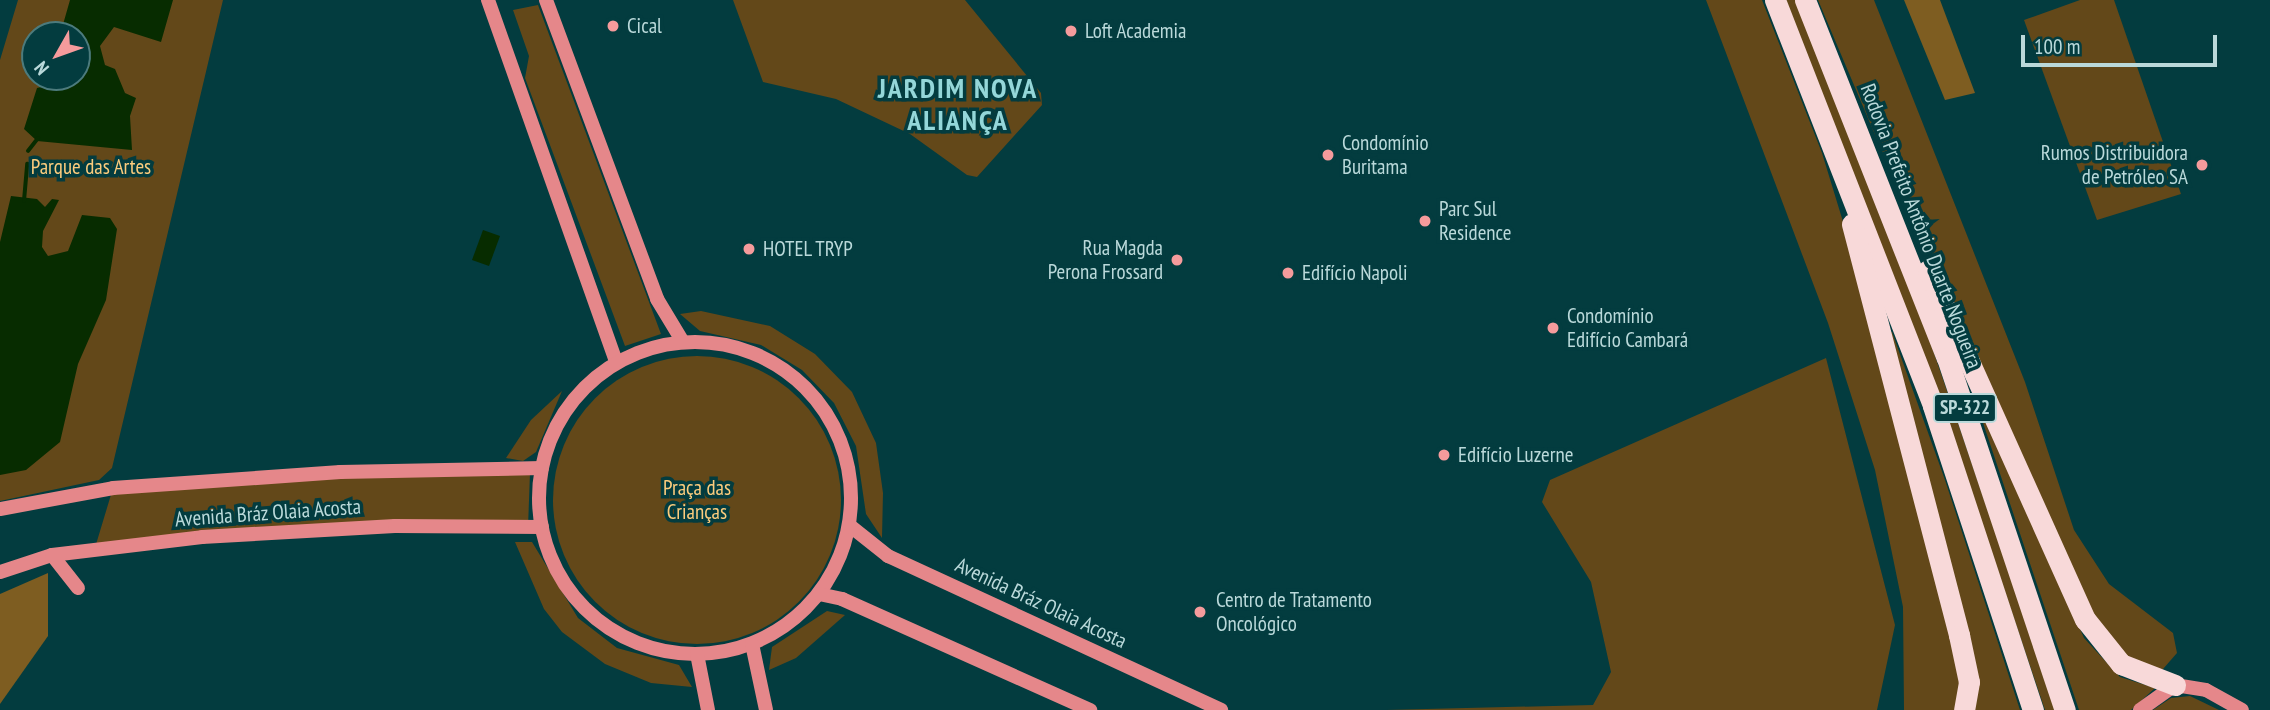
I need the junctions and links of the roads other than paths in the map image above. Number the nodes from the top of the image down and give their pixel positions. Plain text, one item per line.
1 (488, 0) edge
2 (546, 0) edge
3 (1775, 0) edge
4 (1805, 0) edge
5 (1850, 110) junction
6 (1823, 117) junction
7 (683, 342) junction
8 (617, 362) junction
9 (542, 468) junction
10 (0, 509) edge
11 (849, 525) junction
12 (542, 527) junction
13 (52, 555) junction
14 (0, 572) edge
15 (78, 588) dead end
16 (819, 594) junction
17 (752, 644) junction
18 (697, 654) junction
19 (2175, 685) junction
20 (2227, 705) edge
21 (709, 710) edge
22 (766, 710) edge
23 (1090, 710) edge
24 (1221, 710) edge
25 (1964, 710) edge
26 (2034, 710) edge
27 (2065, 710) edge
28 (2140, 710) edge
29 (2242, 710) edge

1 - 8 main road
2 - 7 main road
3 - 6 highway, SP-322
4 - 5 highway, Rodovia Prefeito Antônio Duarte Nogueira / SP-322
5 - 19 highway
5 - 27 highway, Rodovia Prefeito Antônio Duarte Nogueira / SP-322
6 - 25 highway
6 - 26 highway, SP-322
7 - 8 main road
7 - 11 main road
8 - 9 main road
9 - 10 main road, Avenida Bráz Olaia Acosta
9 - 12 main road
11 - 16 main road
11 - 24 main road, Avenida Bráz Olaia Acosta
12 - 13 main road, Avenida Bráz Olaia Acosta
12 - 18 main road
13 - 14 main road, Avenida Bráz Olaia Acosta
13 - 15 main road
16 - 17 main road
16 - 23 main road
17 - 18 main road
17 - 22 main road
18 - 21 main road
19 - 20 main road
19 - 28 main road
20 - 29 main road

